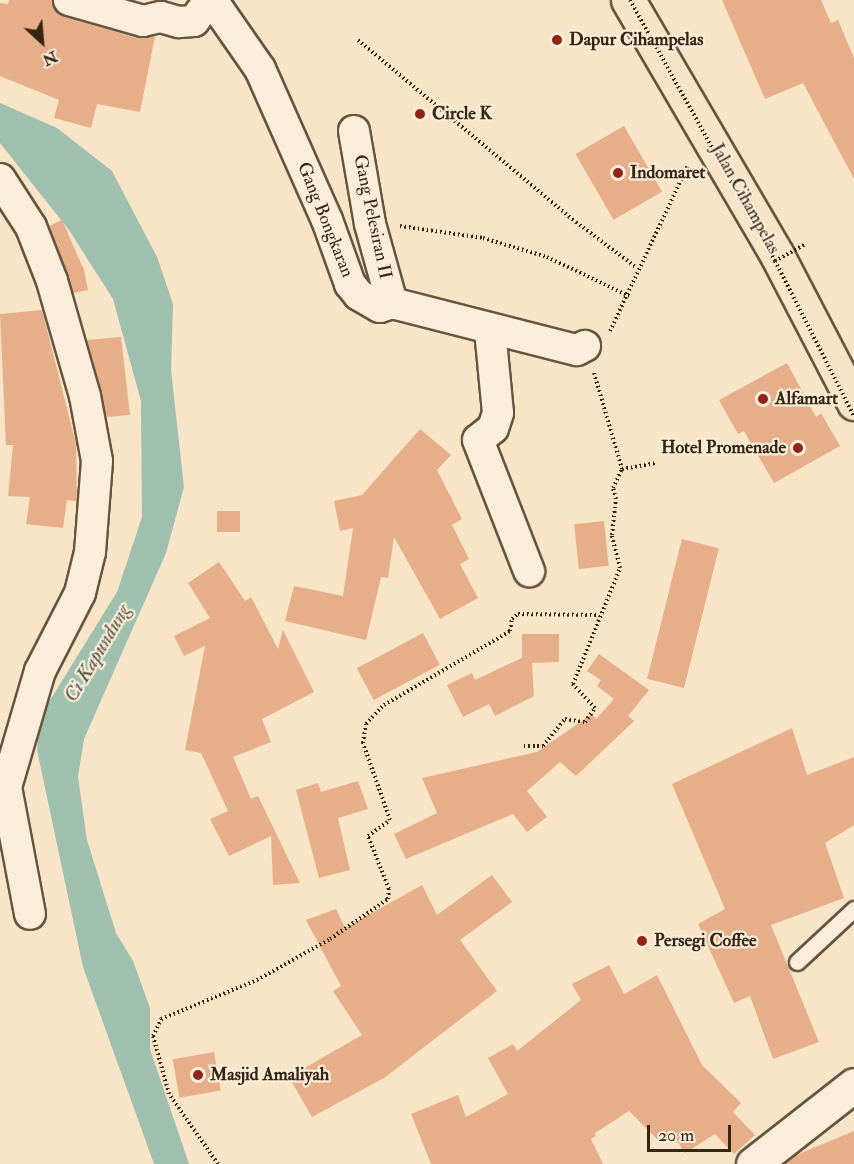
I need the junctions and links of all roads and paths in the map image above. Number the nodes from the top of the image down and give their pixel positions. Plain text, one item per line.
1 (69, 0) edge
2 (211, 0) edge
3 (629, 0) edge
4 (358, 40) dead end
5 (354, 131) dead end
6 (700, 142) junction
7 (0, 178) edge
8 (370, 224) junction
9 (806, 244) dead end
10 (775, 261) junction
11 (637, 268) junction
12 (629, 296) junction
13 (392, 303) junction
14 (490, 330) junction
15 (585, 346) junction
16 (854, 404) edge
17 (854, 416) edge
18 (655, 463) dead end
19 (622, 469) junction
20 (529, 571) dead end
21 (598, 615) junction
22 (524, 746) dead end
23 (3, 787) edge
24 (854, 909) edge
25 (30, 914) dead end
26 (797, 962) dead end
27 (854, 1085) edge
28 (218, 1164) edge
29 (753, 1164) edge

1 - 2 street, Gang Bongkaran
2 - 13 street, Gang Bongkaran
3 - 6 main road, Jalan Cihampelas
3 - 10 path, bridge
4 - 11 path
5 - 8 street, Gang Pelesiran II
6 - 11 path
6 - 16 main road, Jalan Cihampelas
7 - 23 street
8 - 12 path
8 - 13 street, Gang Pelesiran II
9 - 10 path, bridge
10 - 17 path, bridge
11 - 12 path
12 - 15 path
13 - 14 street, Gang Bongkaran
14 - 15 street, Gang Bongkaran
14 - 20 street
15 - 19 path
18 - 19 path
19 - 21 path
21 - 22 path
21 - 28 path
23 - 25 street
24 - 26 lane
27 - 29 street

